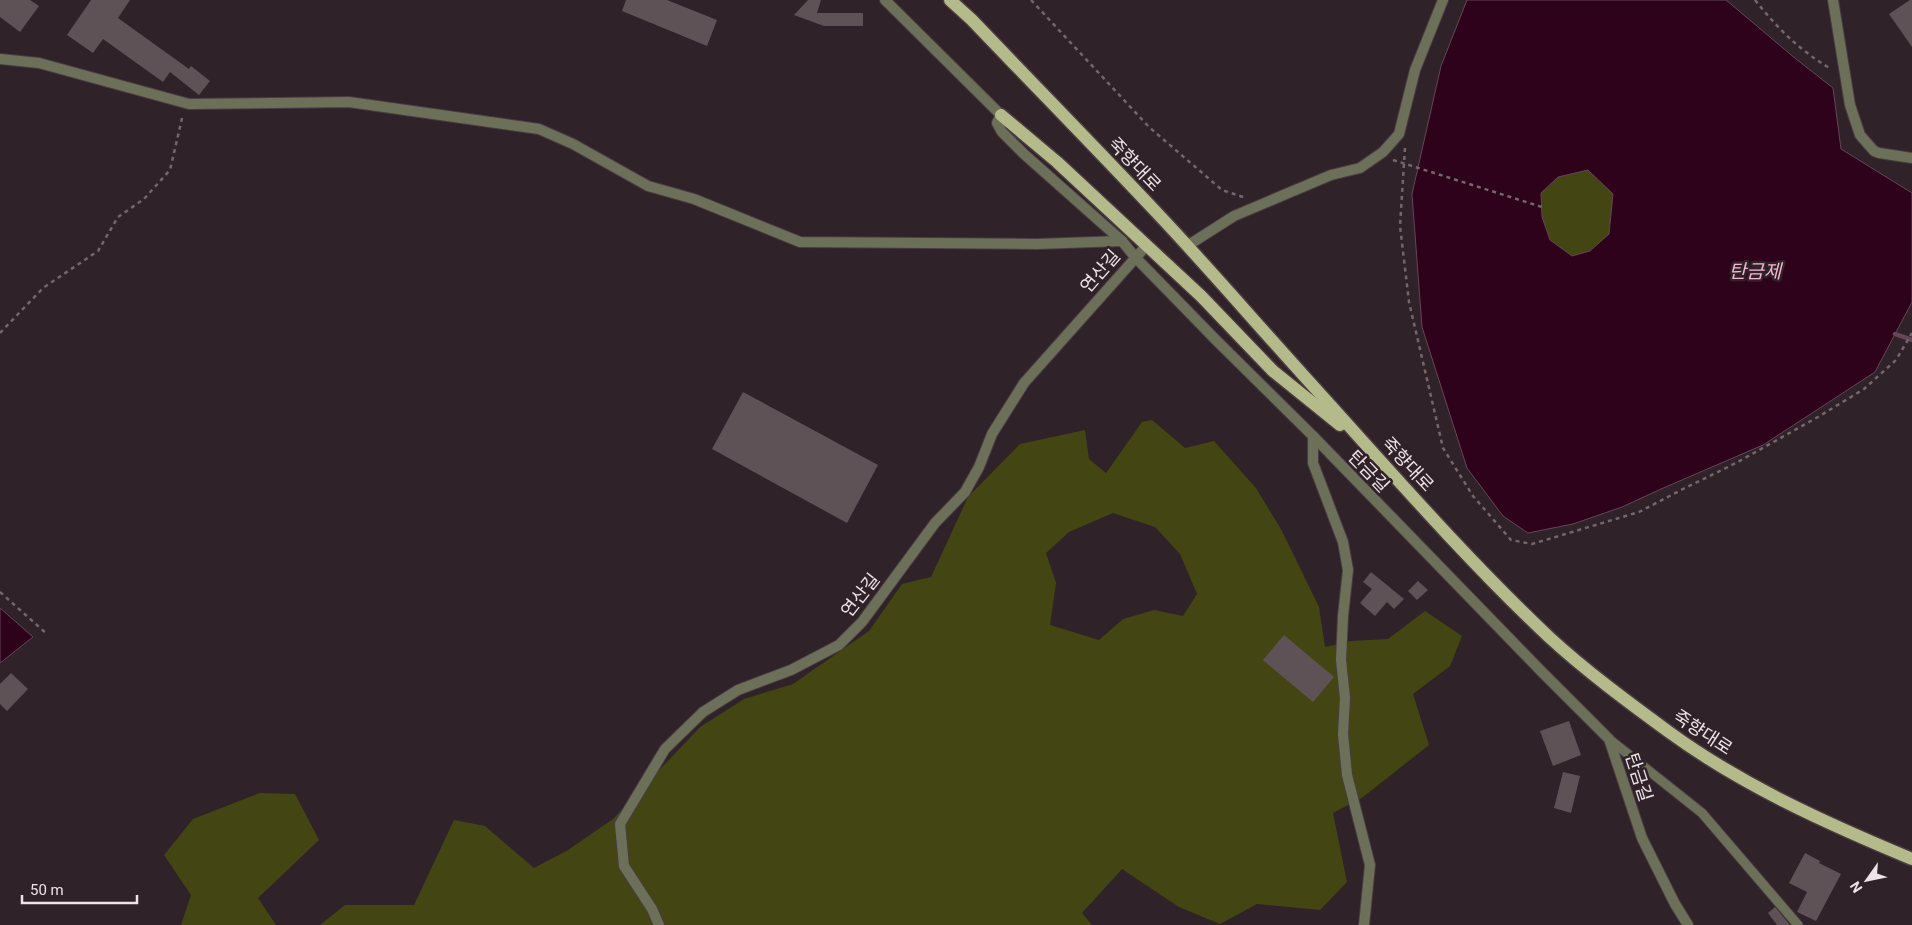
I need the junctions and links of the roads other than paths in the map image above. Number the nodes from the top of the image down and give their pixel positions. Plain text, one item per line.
1 (884, 0) edge
2 (950, 0) edge
3 (1443, 0) edge
4 (1833, 0) edge
5 (0, 59) edge
6 (1001, 115) junction
7 (1912, 158) edge
8 (1122, 241) junction
9 (1147, 245) junction
10 (1187, 246) junction
11 (1135, 257) junction
12 (1313, 436) junction
13 (1370, 449) junction
14 (1609, 739) junction
15 (1912, 860) edge
16 (659, 925) edge
17 (1364, 925) edge
18 (1688, 925) edge
19 (1798, 925) edge

1 - 6 street
2 - 10 main road, 죽향대로
3 - 10 street
4 - 7 street
5 - 8 street
6 - 8 street, 탄금길
6 - 9 main road
8 - 11 street, 탄금길
9 - 11 street, 연산길
9 - 13 main road
10 - 13 main road, 죽향대로
11 - 12 street, 탄금길
11 - 16 street, 연산길
12 - 14 street, 탄금길
12 - 17 street
13 - 15 main road, 죽향대로
14 - 18 street, 탄금길
14 - 19 lane

